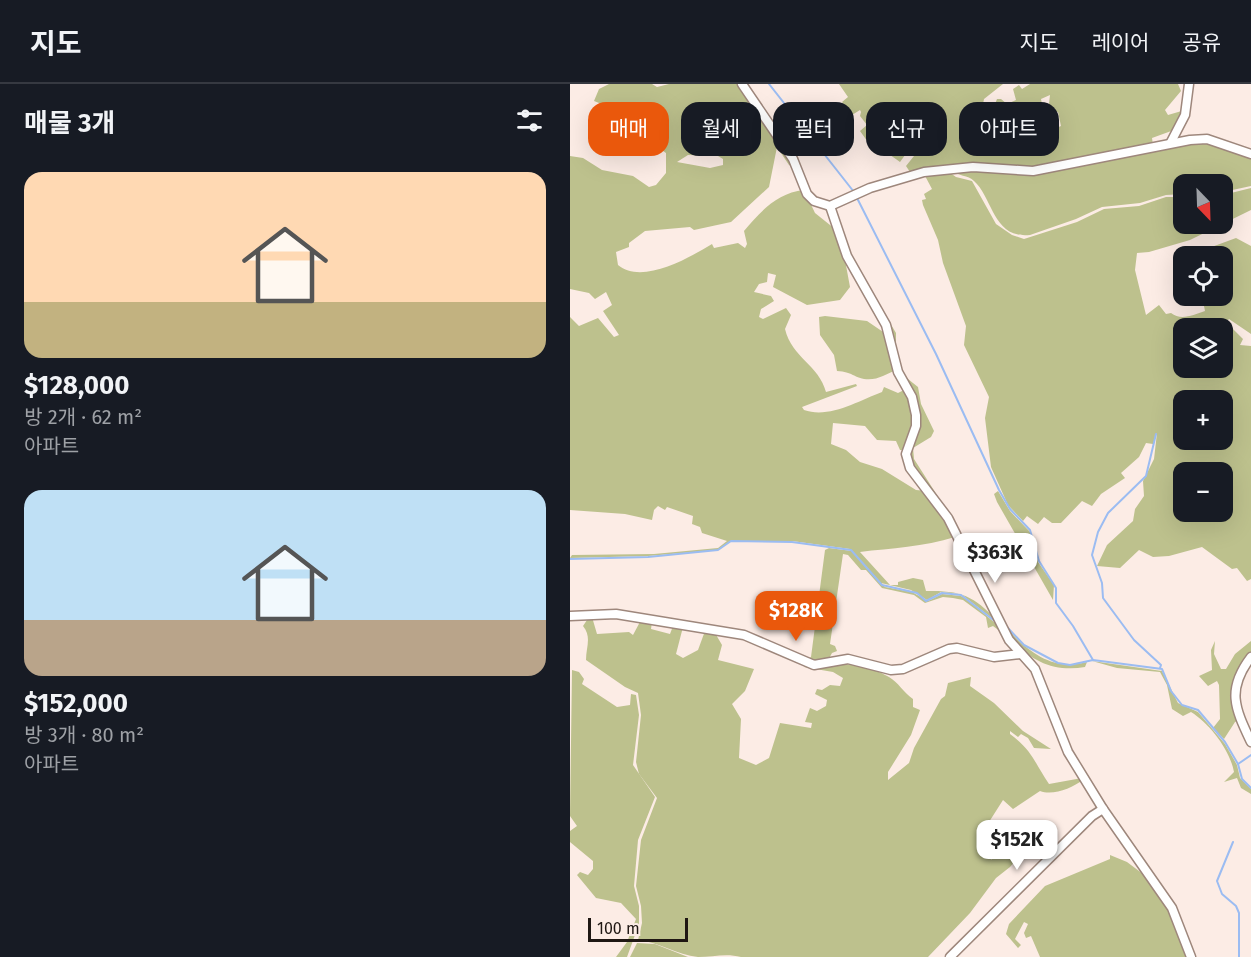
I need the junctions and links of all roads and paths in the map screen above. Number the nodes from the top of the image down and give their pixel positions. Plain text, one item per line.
1 (742, 84) edge
2 (1189, 84) edge
3 (1172, 142) junction
4 (1251, 154) edge
5 (830, 206) junction
6 (570, 616) edge
7 (1021, 654) junction
8 (1251, 657) edge
9 (1251, 742) edge
10 (1103, 809) junction
11 (950, 957) edge
12 (1191, 957) edge

1 - 5 street
2 - 3 street
3 - 4 street
3 - 5 street
5 - 7 street
6 - 7 street
7 - 10 street
8 - 9 street
10 - 11 street
10 - 12 street

